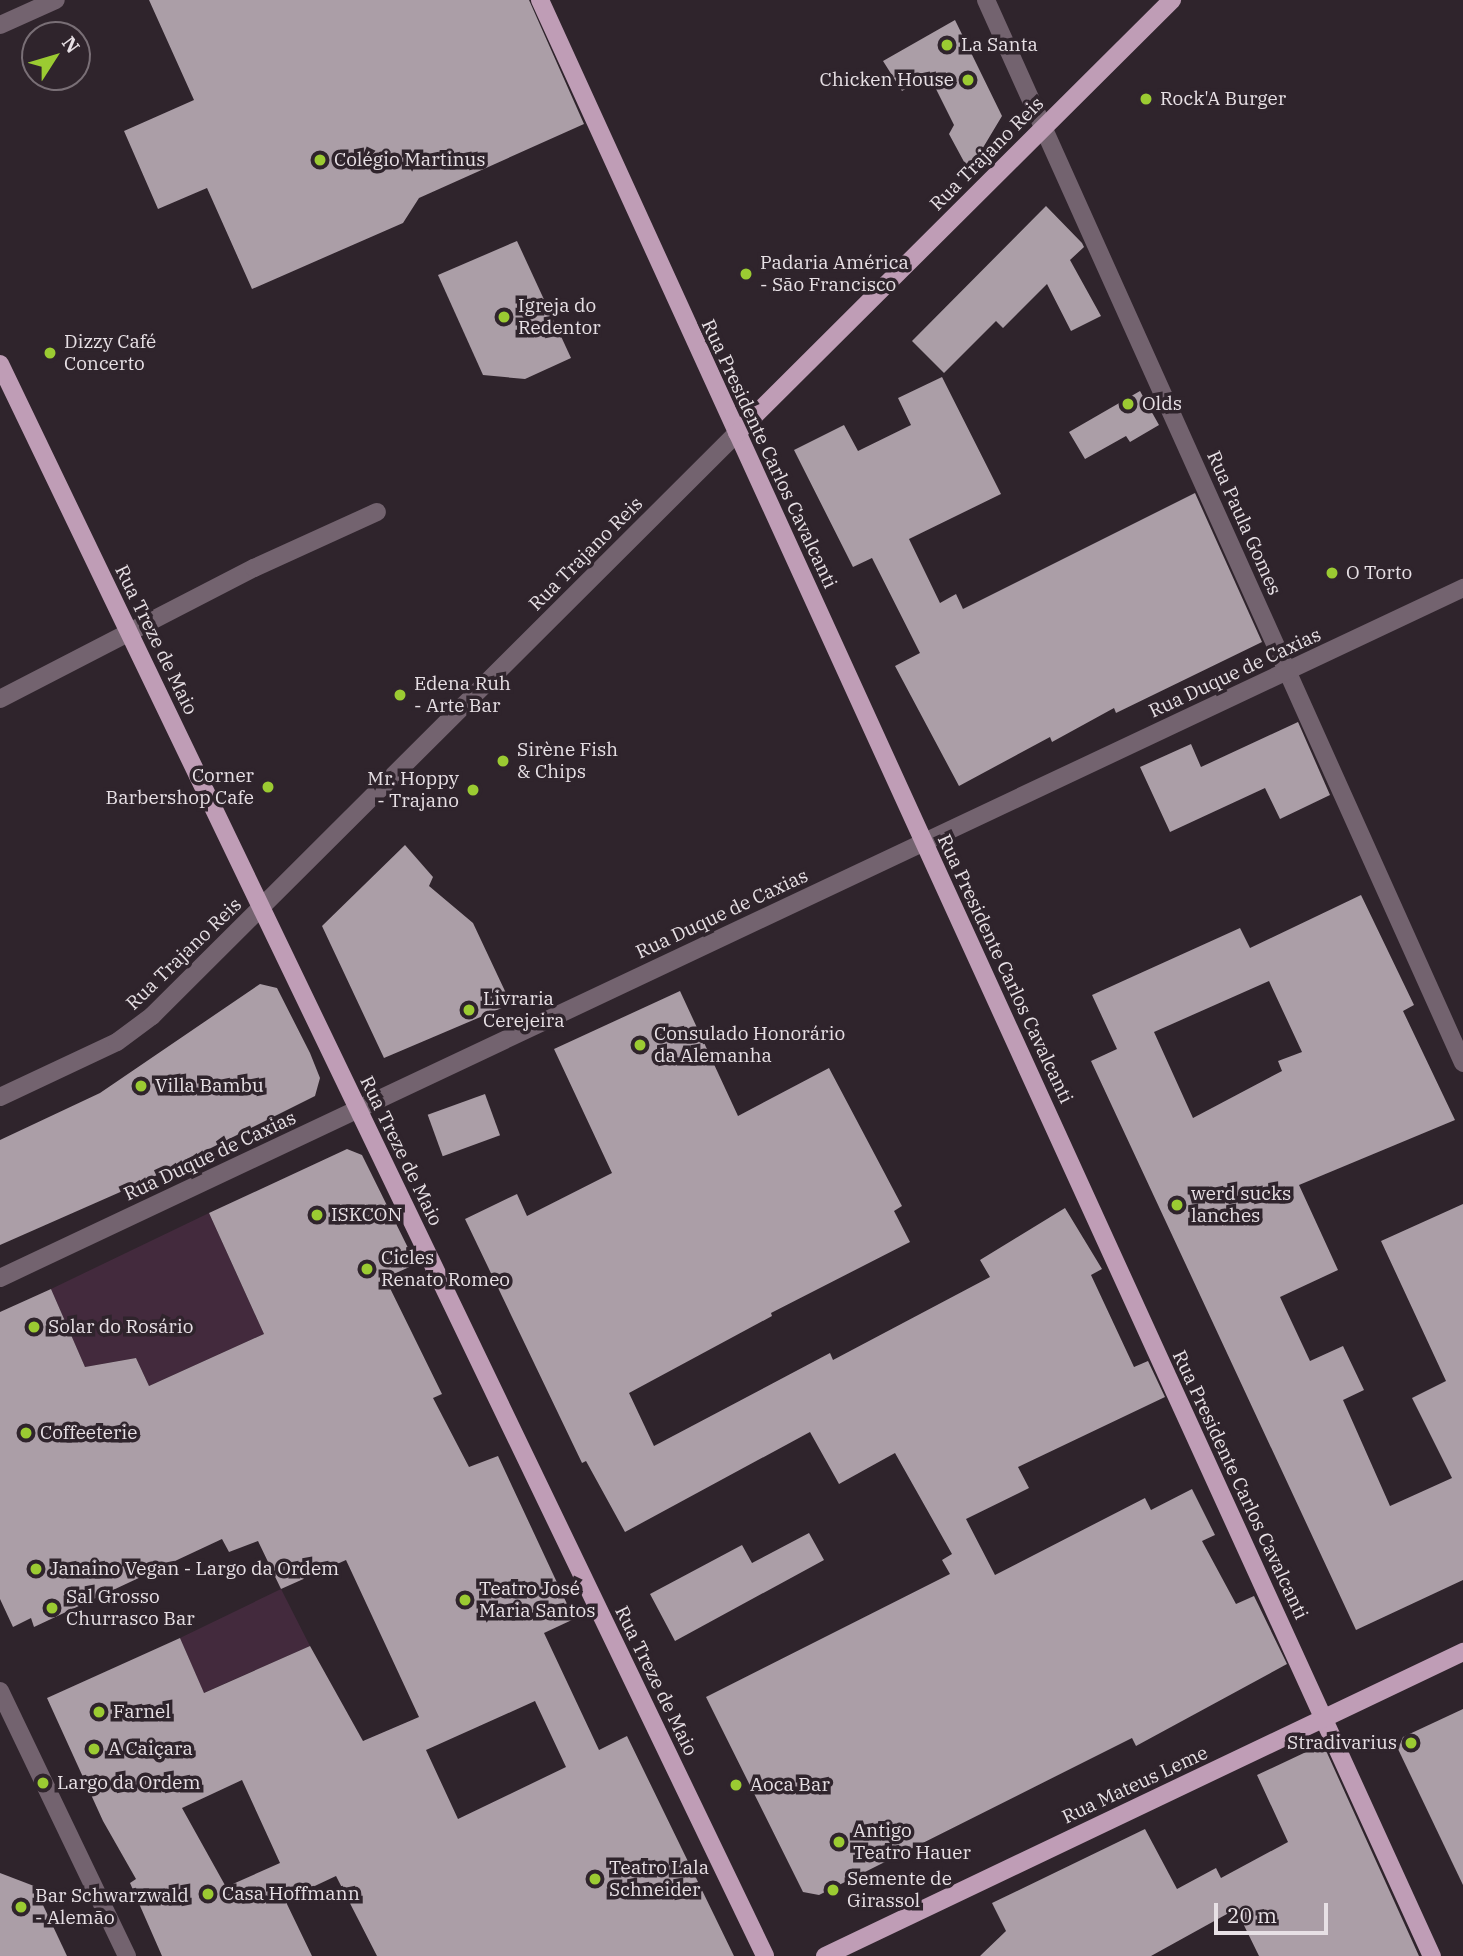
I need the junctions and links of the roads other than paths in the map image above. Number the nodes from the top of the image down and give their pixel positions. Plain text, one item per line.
1 (56, 0) edge
2 (540, 0) edge
3 (986, 0) edge
4 (1172, 0) edge
5 (0, 25) edge
6 (1044, 128) junction
7 (0, 364) edge
8 (737, 433) junction
9 (377, 512) dead end
10 (1463, 589) edge
11 (129, 631) junction
12 (1287, 671) junction
13 (0, 699) edge
14 (924, 843) junction
15 (261, 907) junction
16 (1463, 1063) edge
17 (0, 1097) edge
18 (358, 1110) junction
19 (0, 1278) edge
20 (1463, 1652) edge
21 (0, 1691) edge
22 (1324, 1719) junction
23 (127, 1956) edge
24 (765, 1956) edge
25 (825, 1956) edge
26 (1432, 1956) edge

1 - 5 street
2 - 8 main road, Rua Presidente Carlos Cavalcanti
3 - 6 street, Rua Paula Gomes
4 - 6 main road, Rua Trajano Reis
6 - 8 main road, Rua Trajano Reis
6 - 12 street, Rua Paula Gomes
7 - 11 main road, Rua Treze de Maio
8 - 14 main road, Rua Presidente Carlos Cavalcanti
8 - 15 street, Rua Trajano Reis
9 - 11 street
10 - 12 street, Rua Duque de Caxias
11 - 13 street
11 - 15 main road, Rua Treze de Maio
12 - 14 street, Rua Duque de Caxias
12 - 16 street, Rua Paula Gomes
14 - 18 street, Rua Duque de Caxias
14 - 22 main road, Rua Presidente Carlos Cavalcanti
15 - 17 street, Rua Trajano Reis
15 - 18 main road, Rua Treze de Maio
18 - 19 street, Rua Duque de Caxias
18 - 24 main road, Rua Treze de Maio
20 - 22 main road, Rua Mateus Leme
21 - 23 street
22 - 25 main road, Rua Mateus Leme
22 - 26 main road, Rua Presidente Carlos Cavalcanti

